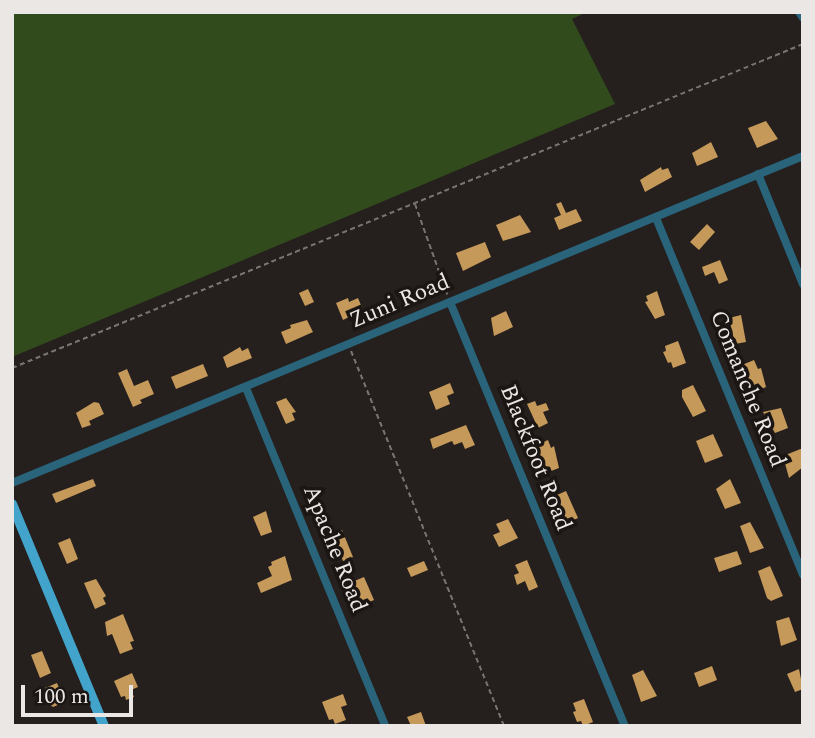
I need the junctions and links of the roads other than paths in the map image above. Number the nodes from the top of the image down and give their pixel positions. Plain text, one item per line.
1 (799, 12) edge
2 (803, 18) edge
3 (803, 156) edge
4 (758, 174) junction
5 (656, 218) junction
6 (803, 284) edge
7 (450, 302) junction
8 (246, 388) junction
9 (12, 483) edge
10 (12, 504) edge
11 (803, 575) edge
12 (104, 726) edge
13 (385, 726) edge
14 (625, 726) edge

1 - 2 street
3 - 4 street, Zuni Road
4 - 5 street, Zuni Road
4 - 6 street
5 - 7 street, Zuni Road
5 - 11 street, Comanche Road
7 - 8 street, Zuni Road
7 - 14 street, Blackfoot Road
8 - 9 street, Zuni Road
8 - 13 street, Apache Road
10 - 12 main road

